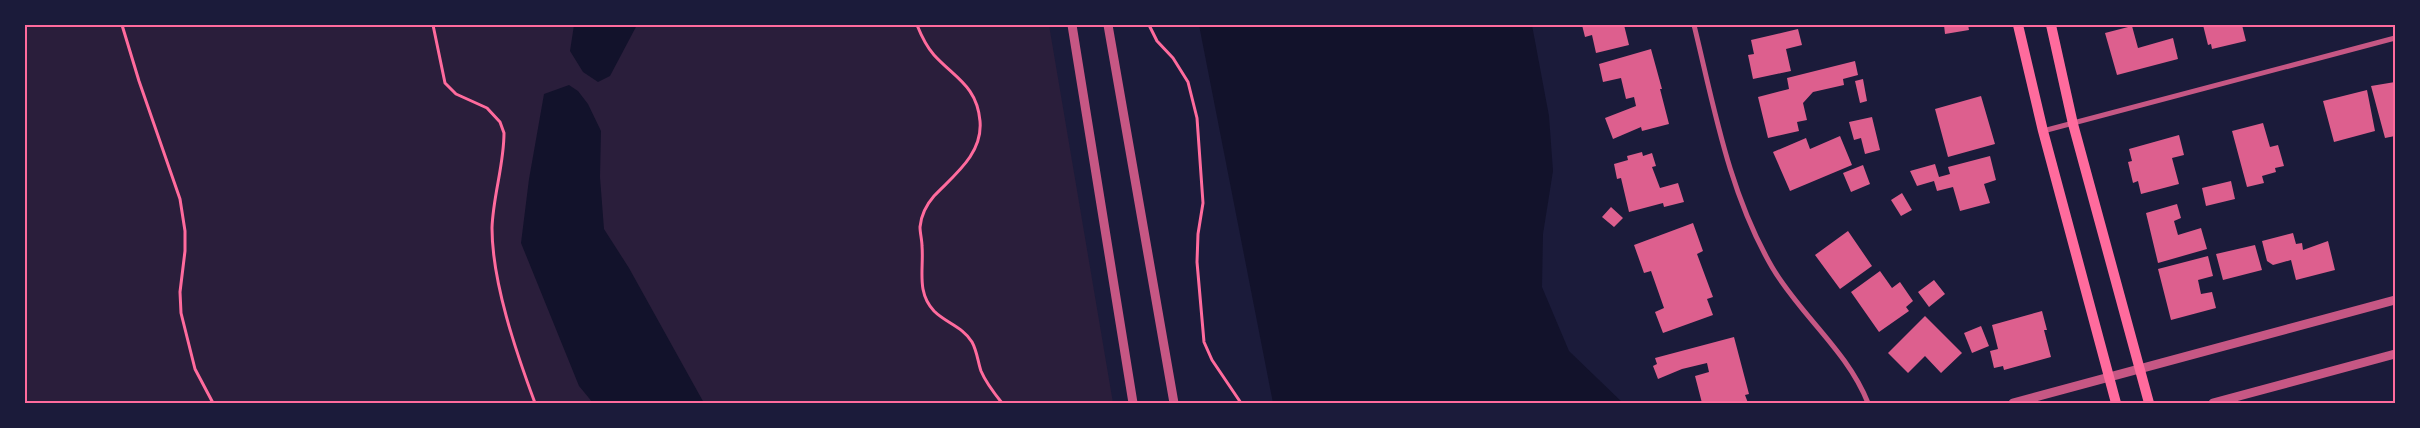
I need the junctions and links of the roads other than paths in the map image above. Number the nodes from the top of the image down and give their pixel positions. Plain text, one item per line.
1 (1072, 25) edge
2 (1108, 25) edge
3 (1694, 25) edge
4 (2018, 25) edge
5 (2051, 25) edge
6 (2395, 38) edge
7 (2073, 124) junction
8 (2043, 132) junction
9 (2395, 300) edge
10 (2395, 354) edge
11 (2140, 369) junction
12 (2109, 378) junction
13 (1133, 403) edge
14 (1174, 403) edge
15 (1868, 403) edge
16 (2013, 403) edge
17 (2116, 403) edge
18 (2149, 403) edge
19 (2213, 403) edge

1 - 13 street
2 - 14 street
3 - 15 street
4 - 8 main road
5 - 7 main road
6 - 7 street
7 - 8 street
7 - 11 main road
8 - 12 main road
9 - 11 street
10 - 19 street
11 - 12 street
11 - 18 main road
12 - 16 street
12 - 17 main road

